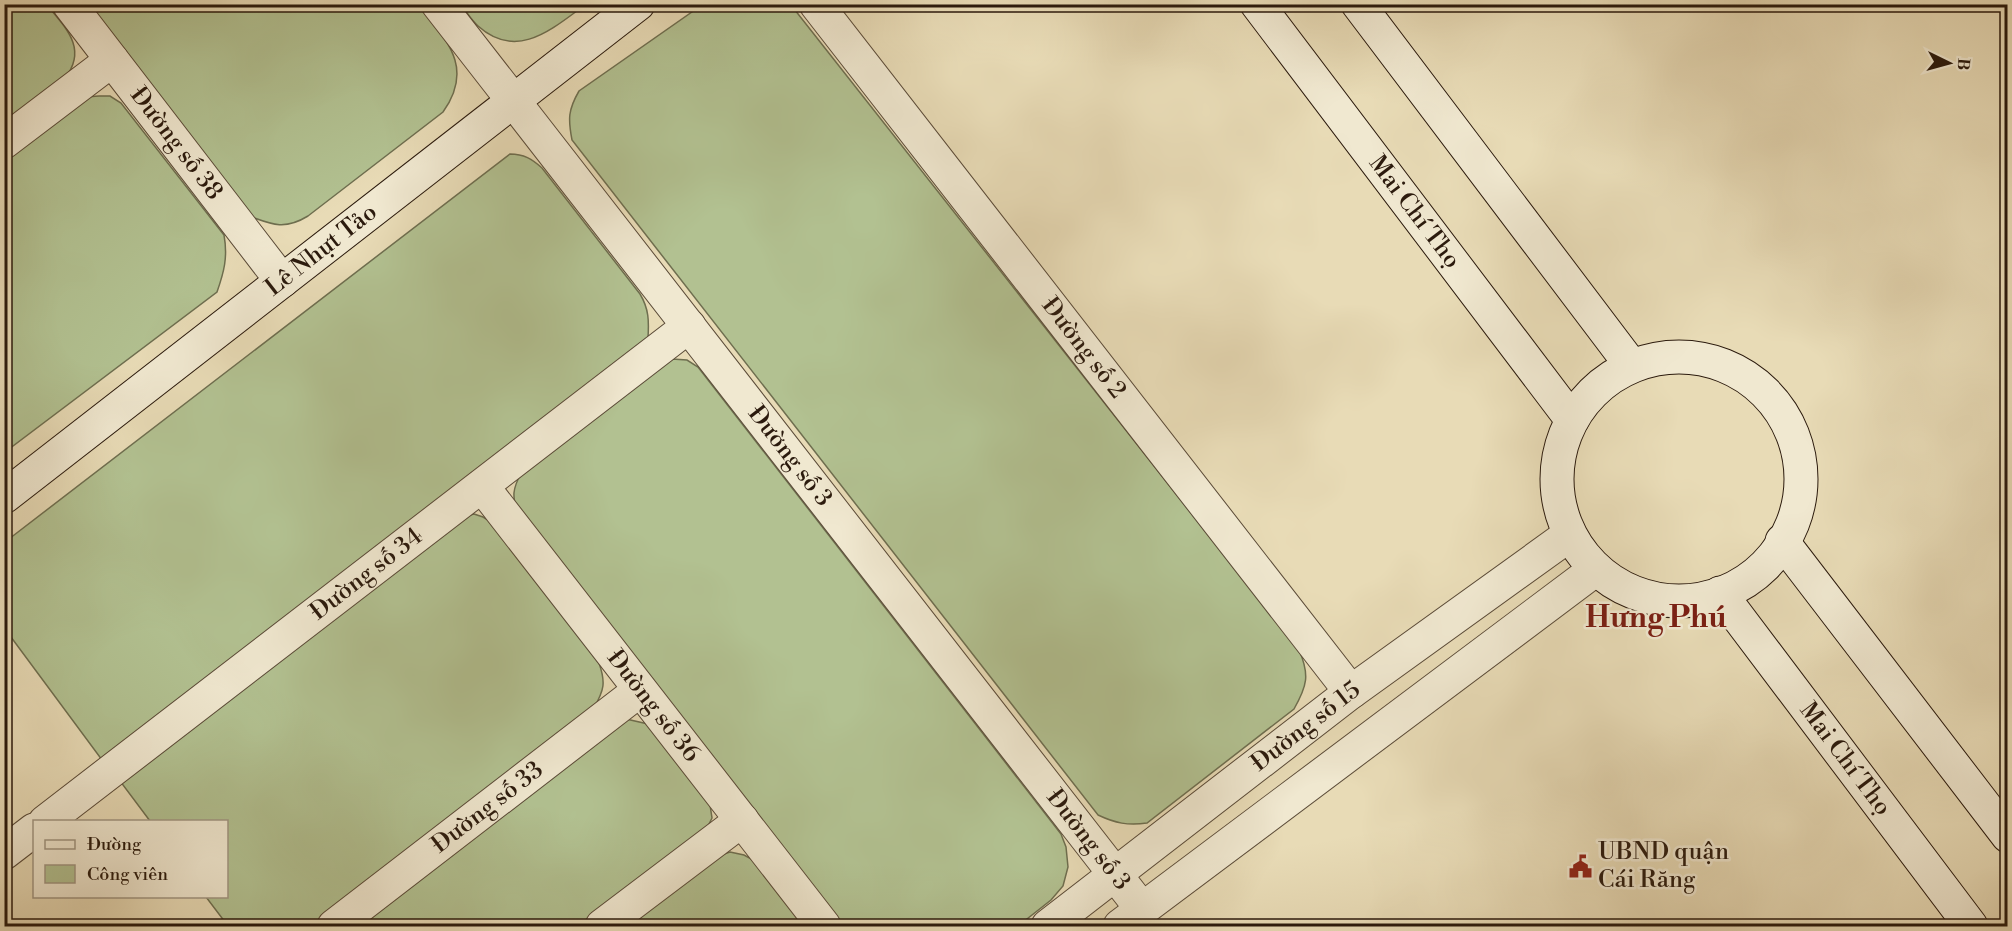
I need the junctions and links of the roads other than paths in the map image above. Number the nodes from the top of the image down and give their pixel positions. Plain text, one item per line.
1 (69, 4) edge
2 (438, 4) edge
3 (638, 4) edge
4 (816, 4) edge
5 (1257, 4) edge
6 (1358, 4) edge
7 (111, 60) junction
8 (513, 102) junction
9 (4, 142) edge
10 (282, 281) junction
11 (689, 326) junction
12 (1632, 365) junction
13 (1572, 420) junction
14 (482, 486) junction
15 (4, 497) edge
16 (1569, 535) junction
17 (1782, 541) junction
18 (1596, 569) junction
19 (1720, 593) junction
20 (640, 690) junction
21 (1351, 692) junction
22 (48, 820) edge
23 (741, 820) junction
24 (33, 831) edge
25 (2007, 836) edge
26 (4, 853) edge
27 (1115, 874) junction
28 (1131, 918) edge
29 (334, 927) edge
30 (602, 927) edge
31 (824, 927) edge
32 (1048, 927) edge
33 (1971, 927) edge

1 - 7 street, Đường số 38
2 - 8 street, Đường số 3
3 - 8 street, Lê Nhựt Tảo
4 - 21 street, Đường số 2
5 - 13 street, Mai Chí Thọ
6 - 12 street
7 - 9 street
7 - 10 street, Đường số 38
8 - 10 street, Lê Nhựt Tảo
8 - 11 street, Đường số 3
10 - 15 street, Lê Nhựt Tảo
11 - 14 street, Đường số 34
11 - 27 street, Đường số 3
12 - 13 street
12 - 17 street
13 - 16 street
14 - 20 street, Đường số 36
14 - 22 street, Đường số 34
16 - 18 street
16 - 21 street, Đường số 15
17 - 19 street
17 - 25 street
18 - 19 street
18 - 28 street, Đường số 15
19 - 33 street, Mai Chí Thọ
20 - 23 street, Đường số 36
20 - 29 street, Đường số 33
21 - 27 street, Đường số 15
23 - 30 street
23 - 31 street, Đường số 36
24 - 26 street
27 - 28 street, Đường số 3
27 - 32 street, Đường số 15

